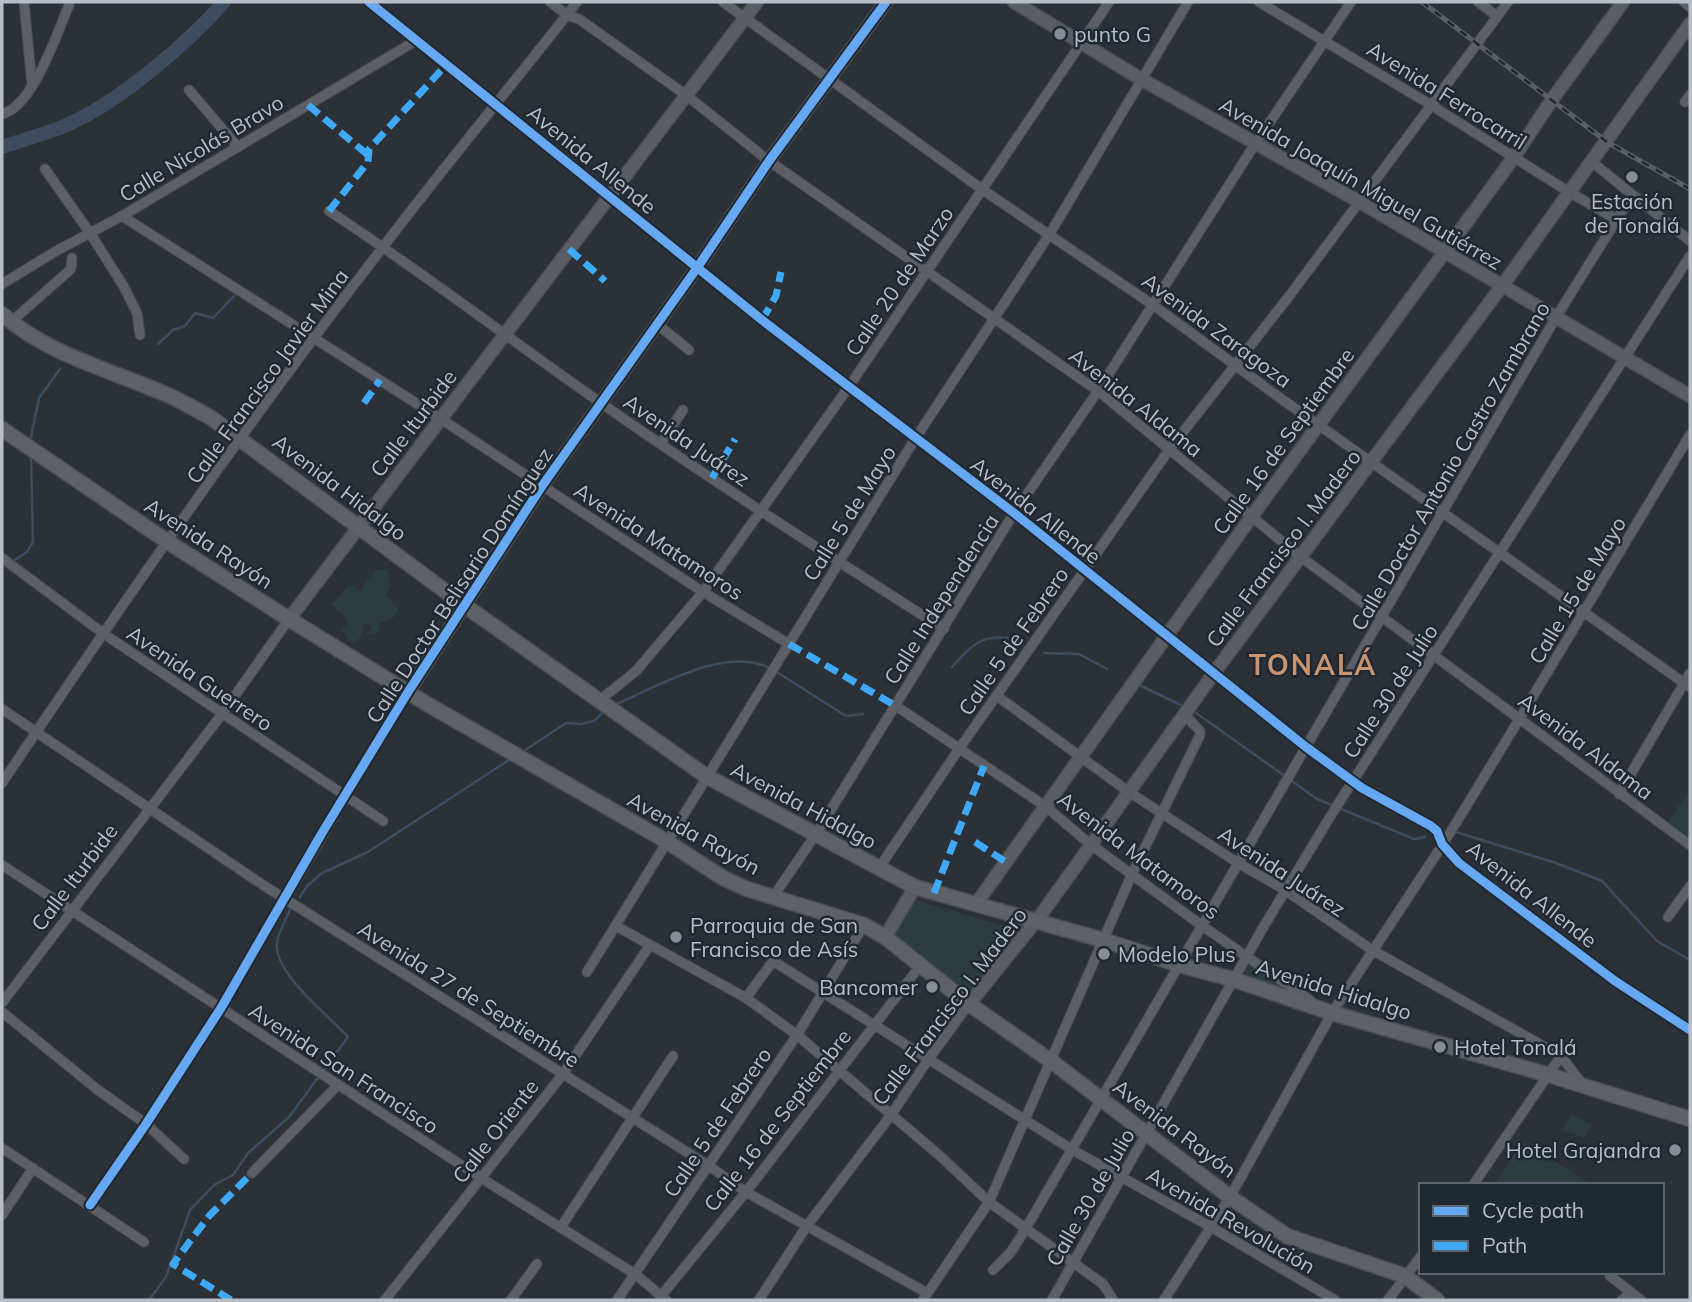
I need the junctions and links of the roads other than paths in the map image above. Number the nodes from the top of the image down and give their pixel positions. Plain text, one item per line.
1 (24, 2) edge
2 (369, 2) edge
3 (550, 2) edge
4 (577, 2) edge
5 (723, 2) edge
6 (757, 2) edge
7 (886, 2) edge
8 (1014, 2) edge
9 (1109, 2) edge
10 (1188, 2) edge
11 (1259, 2) edge
12 (1351, 2) edge
13 (1478, 2) edge
14 (1508, 2) edge
15 (1623, 2) edge
16 (1684, 2) edge
17 (69, 5) dead end
18 (1690, 7) edge
19 (567, 15) junction
20 (1497, 16) junction
21 (744, 18) junction
22 (1690, 24) edge
23 (417, 40) junction
24 (1326, 41) junction
25 (1083, 43) junction
26 (1141, 79) junction
27 (830, 80) junction
28 (32, 86) junction
29 (189, 90) dead end
30 (686, 95) junction
31 (496, 104) junction
32 (1431, 105) junction
33 (2, 114) edge
34 (1255, 144) junction
35 (238, 147) junction
36 (1514, 157) junction
37 (769, 161) junction
38 (1592, 162) junction
39 (45, 169) dead end
40 (983, 190) junction
41 (1569, 192) junction
42 (1632, 195) junction
43 (610, 196) junction
44 (1360, 202) junction
45 (329, 211) dead end
46 (122, 216) junction
47 (1616, 219) junction
48 (90, 233) junction
49 (1049, 236) junction
50 (1690, 241) edge
51 (383, 246) junction
52 (1444, 251) junction
53 (1690, 256) edge
54 (72, 258) dead end
55 (697, 268) junction
56 (927, 273) junction
57 (2, 284) edge
58 (1502, 286) junction
59 (1153, 305) junction
60 (6, 318) edge
61 (995, 318) junction
62 (1555, 318) junction
63 (657, 324) junction
64 (505, 334) junction
65 (140, 335) dead end
66 (314, 338) junction
67 (689, 350) dead end
68 (1624, 358) junction
69 (1235, 365) junction
70 (848, 388) junction
71 (1098, 391) junction
72 (1690, 396) edge
73 (601, 403) junction
74 (683, 410) dead end
75 (441, 419) junction
76 (1320, 425) junction
77 (2, 429) edge
78 (1690, 435) edge
79 (241, 439) junction
80 (915, 439) junction
81 (661, 443) junction
82 (1169, 450) junction
83 (1371, 461) junction
84 (542, 486) junction
85 (761, 510) junction
86 (1014, 513) junction
87 (1442, 513) junction
88 (1252, 516) junction
89 (359, 527) junction
90 (168, 542) junction
91 (1499, 552) junction
92 (1301, 557) junction
93 (2, 558) edge
94 (839, 562) junction
95 (1085, 569) junction
96 (703, 592) junction
97 (464, 605) junction
98 (1583, 613) junction
99 (1381, 618) junction
100 (289, 619) junction
101 (944, 629) junction
102 (104, 634) junction
103 (1167, 635) junction
104 (789, 644) junction
105 (1433, 654) junction
106 (1214, 673) junction
107 (1690, 673) edge
108 (1687, 685) edge
109 (408, 692) junction
110 (997, 696) junction
111 (601, 701) junction
112 (896, 706) junction
113 (2, 709) edge
114 (1187, 713) junction
115 (222, 714) junction
116 (1520, 718) junction
117 (36, 732) junction
118 (1306, 747) junction
119 (959, 749) junction
120 (1080, 757) junction
121 (706, 776) junction
122 (2, 783) edge
123 (1350, 785) junction
124 (1129, 792) junction
125 (1619, 794) junction
126 (344, 797) junction
127 (1045, 807) junction
128 (150, 809) junction
129 (1161, 813) junction
130 (383, 821) dead end
131 (816, 834) junction
132 (666, 841) junction
133 (1090, 844) junction
134 (1442, 844) junction
135 (1690, 845) edge
136 (1238, 863) junction
137 (2, 864) edge
138 (879, 868) junction
139 (1132, 874) junction
140 (1690, 886) edge
141 (915, 887) junction
142 (1285, 890) junction
143 (772, 897) junction
144 (285, 899) junction
145 (976, 904) junction
146 (73, 912) junction
147 (1668, 917) dead end
148 (1036, 921) junction
149 (864, 925) junction
150 (1201, 925) junction
151 (616, 926) junction
152 (885, 937) junction
153 (1103, 940) junction
154 (650, 944) junction
155 (1372, 950) junction
156 (1248, 956) junction
157 (1180, 965) junction
158 (920, 967) junction
159 (587, 972) dead end
160 (1235, 980) junction
161 (824, 993) junction
162 (746, 998) junction
163 (2, 1003) edge
164 (969, 1004) junction
165 (221, 1008) junction
166 (2, 1012) edge
167 (1328, 1012) junction
168 (875, 1026) junction
169 (1690, 1030) edge
170 (797, 1035) junction
171 (674, 1056) dead end
172 (1561, 1056) junction
173 (928, 1060) junction
174 (1051, 1061) junction
175 (840, 1072) junction
176 (563, 1074) junction
177 (1549, 1075) junction
178 (334, 1082) junction
179 (1584, 1087) junction
180 (1102, 1099) junction
181 (891, 1115) junction
182 (633, 1118) junction
183 (1690, 1119) edge
184 (1026, 1120) junction
185 (146, 1124) junction
186 (1146, 1135) junction
187 (2, 1148) edge
188 (1071, 1149) junction
189 (184, 1159) dead end
190 (709, 1166) junction
191 (33, 1168) junction
192 (252, 1174) dead end
193 (481, 1178) junction
194 (1123, 1178) junction
195 (1474, 1183) edge
196 (746, 1192) junction
197 (1230, 1197) junction
198 (989, 1202) junction
199 (90, 1205) junction
200 (2, 1215) edge
201 (561, 1227) junction
202 (806, 1227) junction
203 (1211, 1227) junction
204 (1026, 1228) junction
205 (144, 1242) dead end
206 (1419, 1258) edge
207 (1072, 1262) junction
208 (537, 1265) dead end
209 (993, 1270) dead end
210 (635, 1274) junction
211 (1405, 1276) junction
212 (1610, 1276) dead end
213 (1631, 1293) junction
214 (925, 1297) edge
215 (663, 1298) edge
216 (1112, 1298) dead end
217 (385, 1300) edge
218 (511, 1300) edge
219 (617, 1300) edge
220 (760, 1300) edge
221 (1052, 1300) edge
222 (1164, 1300) edge
223 (1335, 1300) edge
224 (1388, 1300) edge
225 (1437, 1300) edge
226 (1622, 1300) edge
227 (1641, 1300) edge

1 - 28 street
2 - 23 street, Avenida Allende
3 - 19 street, Avenida Aldama
4 - 19 street, Calle Francisco Javier Mina
5 - 21 street, Avenida Zaragoza
6 - 21 street, Calle Iturbide
7 - 27 street, Calle Doctor Belisario Domínguez
8 - 25 street, Avenida Joaquín Miguel Gutiérrez
9 - 25 street, Calle 20 de Marzo
10 - 26 street, Calle 5 de Mayo
11 - 24 street, Avenida Ferrocarril
12 - 24 street, Calle Independencia
13 - 20 street
14 - 20 street, Calle 5 de Febrero
15 - 36 street, Calle 16 de Septiembre
16 - 18 street
17 - 28 street
19 - 30 street, Avenida Aldama
19 - 31 street, Calle Francisco Javier Mina
20 - 32 street, Calle 5 de Febrero
21 - 27 street, Avenida Zaragoza
21 - 30 street, Calle Iturbide
22 - 38 street, Calle Francisco I. Madero
23 - 31 street, Avenida Allende
23 - 35 street, Calle Nicolás Bravo
24 - 32 street, Avenida Ferrocarril
24 - 34 street, Calle Independencia
25 - 26 street, Avenida Joaquín Miguel Gutiérrez
25 - 40 street, Calle 20 de Marzo
26 - 34 street, Avenida Joaquín Miguel Gutiérrez
26 - 49 street, Calle 5 de Mayo
27 - 37 street, Calle Doctor Belisario Domínguez
27 - 40 street, Avenida Zaragoza
28 - 33 street
29 - 35 street
30 - 37 street, Avenida Aldama
30 - 43 street, Calle Iturbide
31 - 43 street, Avenida Allende
31 - 51 street, Calle Francisco Javier Mina
32 - 36 street, Avenida Ferrocarril
32 - 44 street, Calle 5 de Febrero
34 - 44 street, Avenida Joaquín Miguel Gutiérrez
34 - 59 street, Calle Independencia
35 - 46 street, Calle Nicolás Bravo
36 - 41 street, Avenida Ferrocarril
36 - 52 street, Calle 16 de Septiembre
37 - 55 street, Calle Doctor Belisario Domínguez
37 - 56 street, Avenida Aldama
38 - 41 street, Calle Francisco I. Madero
38 - 42 street
39 - 48 street
40 - 49 street, Avenida Zaragoza
40 - 56 street, Calle 20 de Marzo
41 - 47 street, Avenida Ferrocarril
41 - 58 street, Calle Francisco I. Madero
42 - 47 street, Calle Doctor Antonio Castro Zambrano
42 - 50 street
43 - 55 street, Avenida Allende
43 - 64 street, Calle Iturbide
44 - 52 street, Avenida Joaquín Miguel Gutiérrez
44 - 69 street, Calle 5 de Febrero
45 - 51 street, Avenida Juárez
46 - 48 street, Calle Nicolás Bravo
46 - 66 street, Avenida Matamoros
47 - 62 street, Calle Doctor Antonio Castro Zambrano
48 - 57 street, Calle Nicolás Bravo
48 - 65 street
49 - 59 street, Avenida Zaragoza
49 - 61 street, Calle 5 de Mayo
51 - 64 street, Avenida Juárez
51 - 66 street, Calle Francisco Javier Mina
52 - 58 street, Avenida Joaquín Miguel Gutiérrez
52 - 76 street, Calle 16 de Septiembre
53 - 68 street, Calle 30 de Julio
54 - 60 street
55 - 63 street, Calle Doctor Belisario Domínguez
55 - 70 street, Avenida Allende
56 - 61 street, Avenida Aldama
56 - 70 street, Calle 20 de Marzo
58 - 62 street, Avenida Joaquín Miguel Gutiérrez
58 - 83 street, Calle Francisco I. Madero
59 - 69 street, Avenida Zaragoza
59 - 71 street, Calle Independencia
60 - 79 main road, Avenida Hidalgo
61 - 71 street, Avenida Aldama
61 - 80 street, Calle 5 de Mayo
62 - 68 street, Avenida Joaquín Miguel Gutiérrez
62 - 87 street, Calle Doctor Antonio Castro Zambrano
63 - 67 street
63 - 73 street, Calle Doctor Belisario Domínguez
64 - 73 street, Avenida Juárez
64 - 75 street, Calle Iturbide
66 - 75 street, Avenida Matamoros
66 - 79 street, Calle Francisco Javier Mina
68 - 72 street, Avenida Joaquín Miguel Gutiérrez
68 - 91 street, Calle 30 de Julio
69 - 76 street, Avenida Zaragoza
69 - 82 street, Calle 5 de Febrero
70 - 80 street, Avenida Allende
70 - 85 street, Calle 20 de Marzo
71 - 82 street, Avenida Aldama
71 - 86 street, Calle Independencia
73 - 81 street, Avenida Juárez
73 - 84 street, Calle Doctor Belisario Domínguez
74 - 81 street
75 - 84 street, Avenida Matamoros
75 - 89 street, Calle Iturbide
76 - 83 street, Avenida Zaragoza
76 - 88 street, Calle 16 de Septiembre
77 - 90 main road, Avenida Rayón
78 - 98 street, Calle 15 de Mayo
79 - 89 main road, Avenida Hidalgo
79 - 90 street, Calle Francisco Javier Mina
80 - 86 street, Avenida Allende
80 - 94 street, Calle 5 de Mayo
81 - 85 street, Avenida Juárez
82 - 88 street, Avenida Aldama
82 - 95 street, Calle 5 de Febrero
83 - 87 street, Avenida Zaragoza
83 - 92 street, Calle Francisco I. Madero
84 - 96 street, Avenida Matamoros
84 - 97 street, Calle Doctor Belisario Domínguez
85 - 94 street, Avenida Juárez
85 - 96 street, Calle 20 de Marzo
86 - 95 street, Avenida Allende
86 - 101 street, Calle Independencia
87 - 91 street, Avenida Zaragoza
87 - 99 street, Calle Doctor Antonio Castro Zambrano
88 - 92 street, Avenida Aldama
88 - 103 street, Calle 16 de Septiembre
89 - 97 main road, Avenida Hidalgo
89 - 100 street, Calle Iturbide
90 - 100 main road, Avenida Rayón
90 - 102 street, Calle Francisco Javier Mina
91 - 98 street, Avenida Zaragoza
91 - 105 street, Calle 30 de Julio
92 - 99 street, Avenida Aldama
92 - 106 street, Calle Francisco I. Madero
93 - 102 street, Avenida Guerrero
94 - 101 street, Avenida Juárez
94 - 104 street, Calle 5 de Mayo
95 - 103 street, Avenida Allende
95 - 110 street, Calle 5 de Febrero
96 - 104 street, Avenida Matamoros
96 - 111 street, Calle 20 de Marzo
97 - 109 street, Calle Doctor Belisario Domínguez
97 - 111 main road, Avenida Hidalgo
98 - 108 street, Avenida Zaragoza
98 - 116 street, Calle 15 de Mayo
99 - 105 street, Avenida Aldama
99 - 118 street, Calle Doctor Antonio Castro Zambrano
100 - 109 main road, Avenida Rayón
100 - 115 street, Calle Iturbide
101 - 112 street, Calle Independencia
102 - 115 street, Avenida Guerrero
102 - 117 street, Calle Francisco Javier Mina
103 - 106 street, Avenida Allende
103 - 120 street, Calle 16 de Septiembre
104 - 121 street, Calle 5 de Mayo
105 - 116 street, Avenida Aldama
105 - 123 street, Calle 30 de Julio
106 - 114 street, Calle Francisco I. Madero
106 - 118 street, Avenida Allende
107 - 108 street
108 - 125 street
109 - 126 street, Calle Doctor Belisario Domínguez
109 - 132 main road, Avenida Rayón
110 - 119 street, Calle 5 de Febrero
110 - 120 street, Avenida Juárez
111 - 121 main road, Avenida Hidalgo
112 - 119 street, Avenida Matamoros
112 - 131 street, Calle Independencia
113 - 117 street, Avenida 27 de Septiembre
114 - 124 street, Calle Francisco I. Madero
114 - 129 street
115 - 126 street, Avenida Guerrero
115 - 128 street, Calle Iturbide
116 - 125 street, Avenida Aldama
116 - 134 street, Calle 15 de Mayo
117 - 122 street, Calle Francisco Javier Mina
117 - 128 street, Avenida 27 de Septiembre
118 - 123 street, Avenida Allende
118 - 136 street, Calle Doctor Antonio Castro Zambrano
119 - 127 street, Avenida Matamoros
119 - 138 street, Calle 5 de Febrero
120 - 124 street, Avenida Juárez
120 - 127 street, Calle 16 de Septiembre
121 - 131 main road, Avenida Hidalgo
121 - 132 street, Calle 5 de Mayo
123 - 134 street, Avenida Allende
123 - 142 street, Calle 30 de Julio
124 - 129 street, Avenida Juárez
124 - 133 street, Calle Francisco I. Madero
125 - 135 street, Avenida Aldama
126 - 130 street, Avenida Guerrero
126 - 144 street, Calle Doctor Belisario Domínguez
127 - 133 street, Avenida Matamoros
127 - 145 street, Calle 16 de Septiembre
128 - 144 street, Avenida 27 de Septiembre
128 - 146 street, Calle Iturbide
129 - 136 street, Avenida Juárez
129 - 139 street
131 - 138 main road, Avenida Hidalgo
131 - 143 street, Calle Independencia
132 - 143 main road, Avenida Rayón
132 - 151 street, Calle 5 de Mayo
133 - 139 street, Avenida Matamoros
133 - 148 street, Calle Francisco I. Madero
134 - 155 street, Calle 15 de Mayo
134 - 169 street, Avenida Allende
136 - 142 street, Avenida Juárez
136 - 150 street, Calle Doctor Antonio Castro Zambrano
137 - 146 street, Avenida San Francisco
138 - 141 main road, Avenida Hidalgo
139 - 150 street, Avenida Matamoros
139 - 153 street
140 - 147 street
141 - 145 main road, Avenida Hidalgo
141 - 152 street
142 - 155 street, Avenida Juárez
142 - 156 street, Calle 30 de Julio
143 - 149 main road, Avenida Rayón
144 - 165 street, Calle Doctor Belisario Domínguez
144 - 176 street, Avenida 27 de Septiembre
145 - 148 main road, Avenida Hidalgo
146 - 163 street, Calle Iturbide
146 - 165 street, Avenida San Francisco
148 - 153 main road, Avenida Hidalgo
148 - 164 street, Calle Francisco I. Madero
149 - 152 main road, Avenida Rayón
149 - 161 street, Calle 5 de Febrero
150 - 156 street, Avenida Matamoros
150 - 157 street, Calle Doctor Antonio Castro Zambrano
151 - 154 street
151 - 159 street, Calle 5 de Mayo
152 - 158 main road, Avenida Rayón
153 - 157 main road, Avenida Hidalgo
153 - 174 street
154 - 162 street
154 - 176 street, Calle Oriente
155 - 167 street, Calle 15 de Mayo
155 - 172 street, Avenida Juárez
156 - 160 street, Calle 30 de Julio
156 - 167 street, Avenida Matamoros
157 - 160 main road, Avenida Hidalgo
157 - 180 street, Calle Doctor Antonio Castro Zambrano
158 - 164 main road, Avenida Rayón
158 - 168 street, Calle 16 de Septiembre
160 - 167 main road, Avenida Hidalgo
160 - 186 street, Calle 30 de Julio
161 - 162 street, Avenida Revolución
161 - 168 street, Avenida Revolución
161 - 170 street, Calle 5 de Febrero
162 - 170 street
164 - 173 street, Calle Francisco I. Madero
164 - 174 main road, Avenida Rayón
165 - 178 street, Avenida San Francisco
165 - 185 street, Calle Doctor Belisario Domínguez
166 - 185 street
167 - 177 main road, Avenida Hidalgo
167 - 197 street, Calle 15 de Mayo
168 - 173 street, Avenida Revolución
168 - 175 street, Calle 16 de Septiembre
170 - 175 street
170 - 190 street, Calle 5 de Febrero
171 - 182 street
172 - 177 street
172 - 179 street
173 - 181 street, Calle Francisco I. Madero
173 - 184 street, Avenida Revolución
174 - 180 main road, Avenida Rayón
174 - 184 street
175 - 181 street
175 - 196 street, Calle 16 de Septiembre
176 - 182 street, Avenida 27 de Septiembre
176 - 193 street, Calle Oriente
177 - 179 main road, Avenida Hidalgo
177 - 195 street
178 - 192 street
178 - 193 street, Avenida San Francisco
179 - 183 main road, Avenida Hidalgo
180 - 186 main road, Avenida Rayón
180 - 188 street, Calle Doctor Antonio Castro Zambrano
181 - 198 street
181 - 202 street, Calle Francisco I. Madero
182 - 190 street, Avenida 27 de Septiembre
182 - 201 street
184 - 188 street, Avenida Revolución
184 - 198 street
185 - 189 street
185 - 199 street, Calle Doctor Belisario Domínguez
186 - 194 street, Calle 30 de Julio
186 - 197 main road, Avenida Rayón
187 - 191 street
188 - 194 street, Avenida Revolución
188 - 204 street, Calle Doctor Antonio Castro Zambrano
190 - 196 street, Avenida 27 de Septiembre
190 - 210 street, Calle 5 de Febrero
191 - 199 street
191 - 200 street
193 - 201 street, Avenida San Francisco
193 - 217 street, Calle Oriente
194 - 203 street, Avenida Revolución
194 - 207 street, Calle 30 de Julio
196 - 202 street, Avenida 27 de Septiembre
196 - 215 street, Calle 16 de Septiembre
197 - 203 street, Calle 15 de Mayo
197 - 211 main road, Avenida Rayón
198 - 204 street
198 - 214 street
199 - 205 street
201 - 210 street, Avenida San Francisco
202 - 214 street, Avenida 27 de Septiembre
202 - 220 street, Calle Francisco I. Madero
203 - 222 street, Calle 15 de Mayo
203 - 223 street, Avenida Revolución
204 - 207 street
204 - 209 street, Calle Doctor Antonio Castro Zambrano
206 - 211 street
207 - 216 street
207 - 221 street, Calle 30 de Julio
208 - 218 street
210 - 215 street, Avenida San Francisco
210 - 219 street, Calle 5 de Febrero
211 - 224 street
211 - 225 main road, Avenida Rayón
212 - 213 street
213 - 226 street
213 - 227 street

